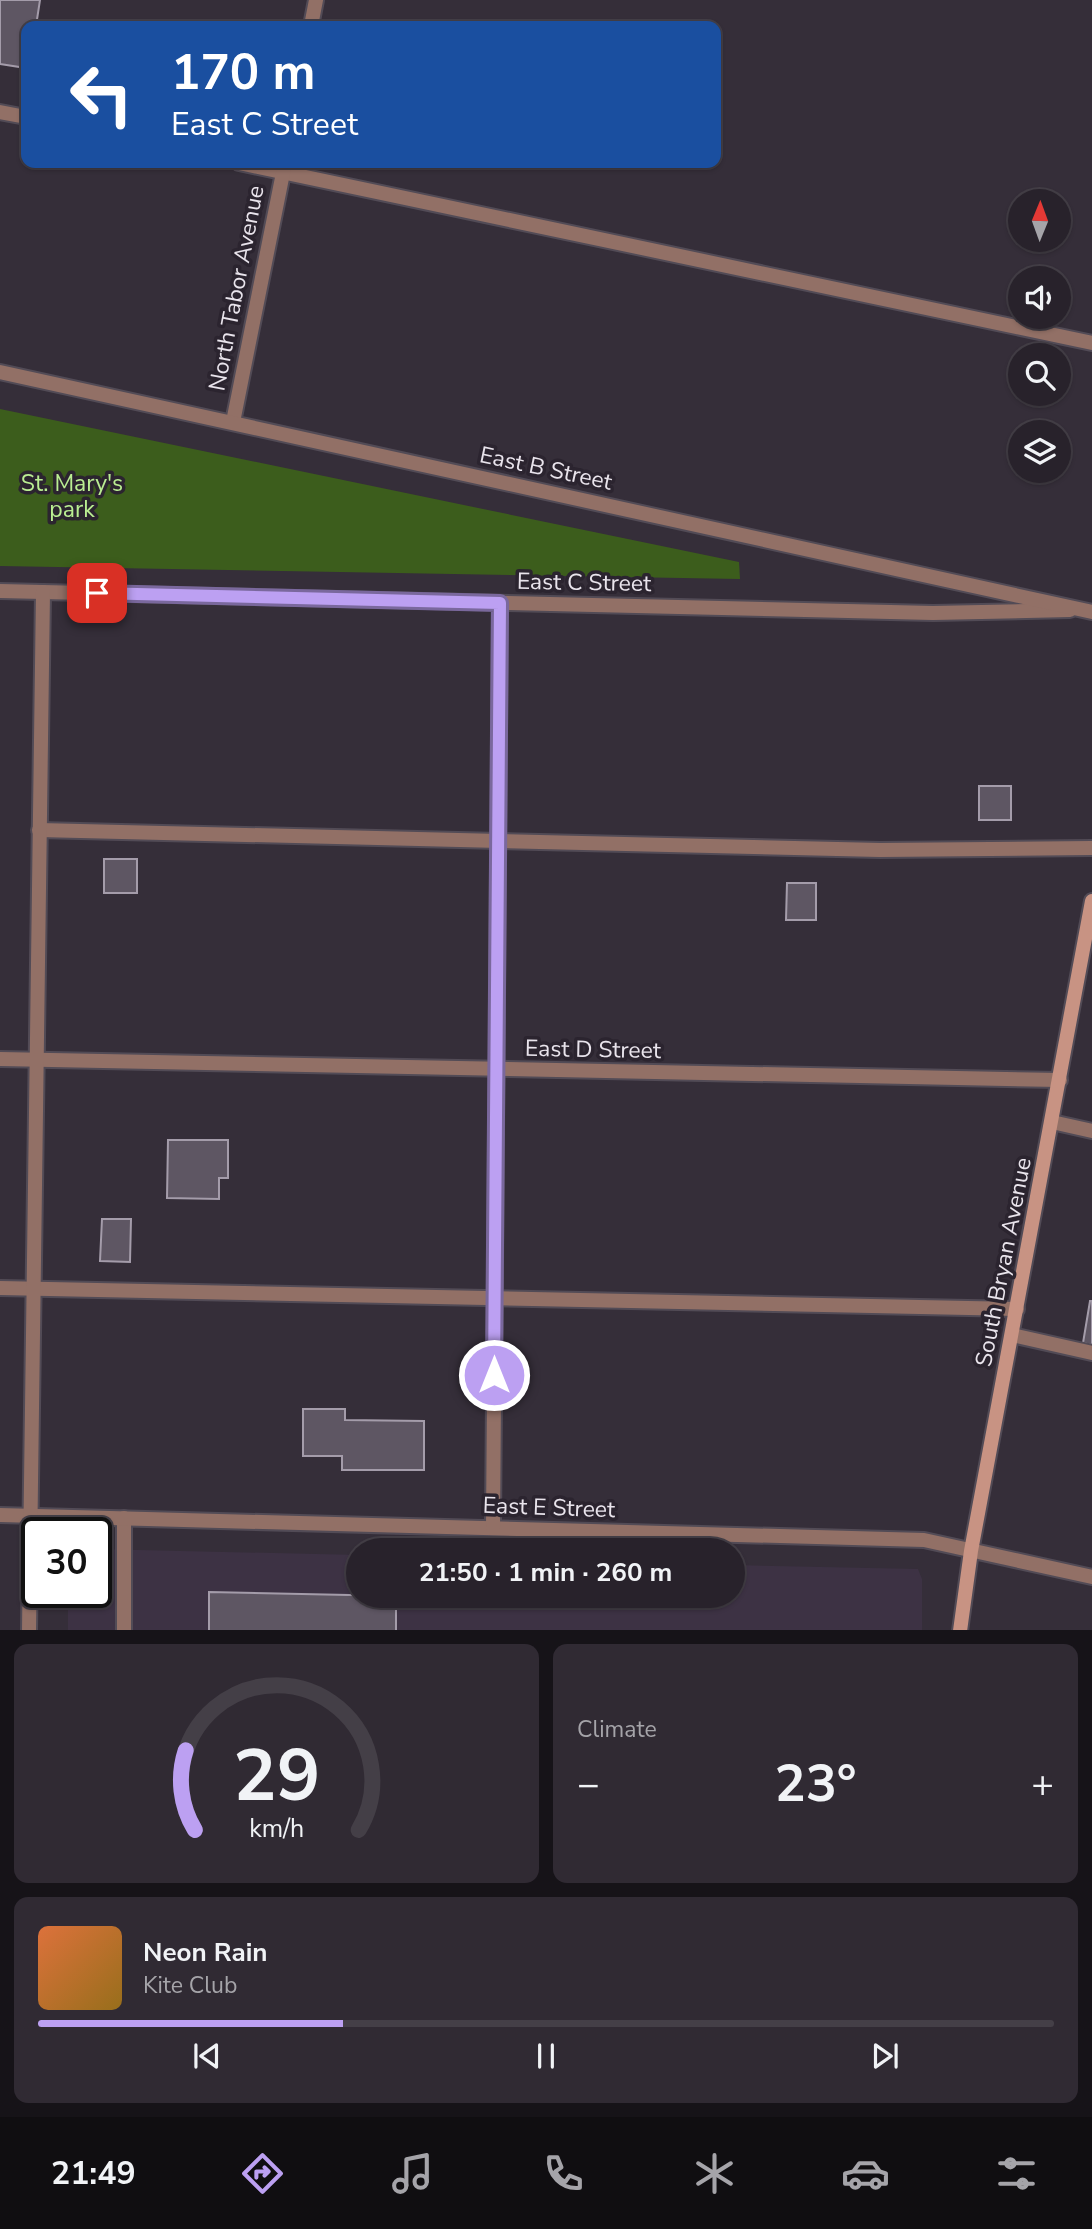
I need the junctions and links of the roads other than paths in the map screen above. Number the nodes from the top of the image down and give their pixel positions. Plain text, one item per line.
1 (316, 0) edge
2 (312, 21) edge
3 (0, 112) edge
4 (21, 116) edge
5 (284, 168) edge
6 (289, 168) edge
7 (1092, 343) edge
8 (0, 372) edge
9 (233, 422) junction
10 (0, 591) edge
11 (43, 592) junction
12 (500, 603) junction
13 (1087, 611) edge
14 (39, 830) junction
15 (498, 841) junction
16 (1092, 848) edge
17 (1092, 901) edge
18 (0, 1059) edge
19 (36, 1060) junction
20 (496, 1071) junction
21 (1060, 1080) junction
22 (1052, 1122) junction
23 (1092, 1131) edge
24 (0, 1288) edge
25 (32, 1288) junction
26 (494, 1298) junction
27 (1017, 1309) junction
28 (1012, 1335) junction
29 (1092, 1353) edge
30 (0, 1515) edge
31 (30, 1516) junction
32 (124, 1518) junction
33 (494, 1528) junction
34 (971, 1550) junction
35 (1092, 1577) edge
36 (29, 1630) edge
37 (124, 1630) edge
38 (960, 1630) edge

1 - 2 street
3 - 4 street
5 - 9 street, North Tabor Avenue
6 - 7 street
8 - 9 street, East B Street
9 - 13 street, East B Street
10 - 11 street, East C Street
11 - 12 street, East C Street
11 - 14 street
12 - 13 street, East C Street
12 - 15 street
14 - 15 street
14 - 19 street
15 - 16 street
15 - 20 street
17 - 21 main road, South Bryan Avenue
18 - 19 street, East D Street
19 - 20 street, East D Street
19 - 25 street
20 - 21 street, East D Street
20 - 26 street
21 - 22 main road, South Bryan Avenue
22 - 23 street
22 - 27 main road, South Bryan Avenue
24 - 25 street
25 - 26 street
25 - 31 street
26 - 27 street
26 - 33 street
27 - 28 main road, South Bryan Avenue
28 - 29 street
28 - 34 main road, South Bryan Avenue
30 - 31 street, East E Street
31 - 32 street, East E Street
31 - 36 street
32 - 33 street, East E Street
32 - 37 street
33 - 34 street, East E Street
34 - 35 street, East E Street
34 - 38 main road, South Bryan Avenue

